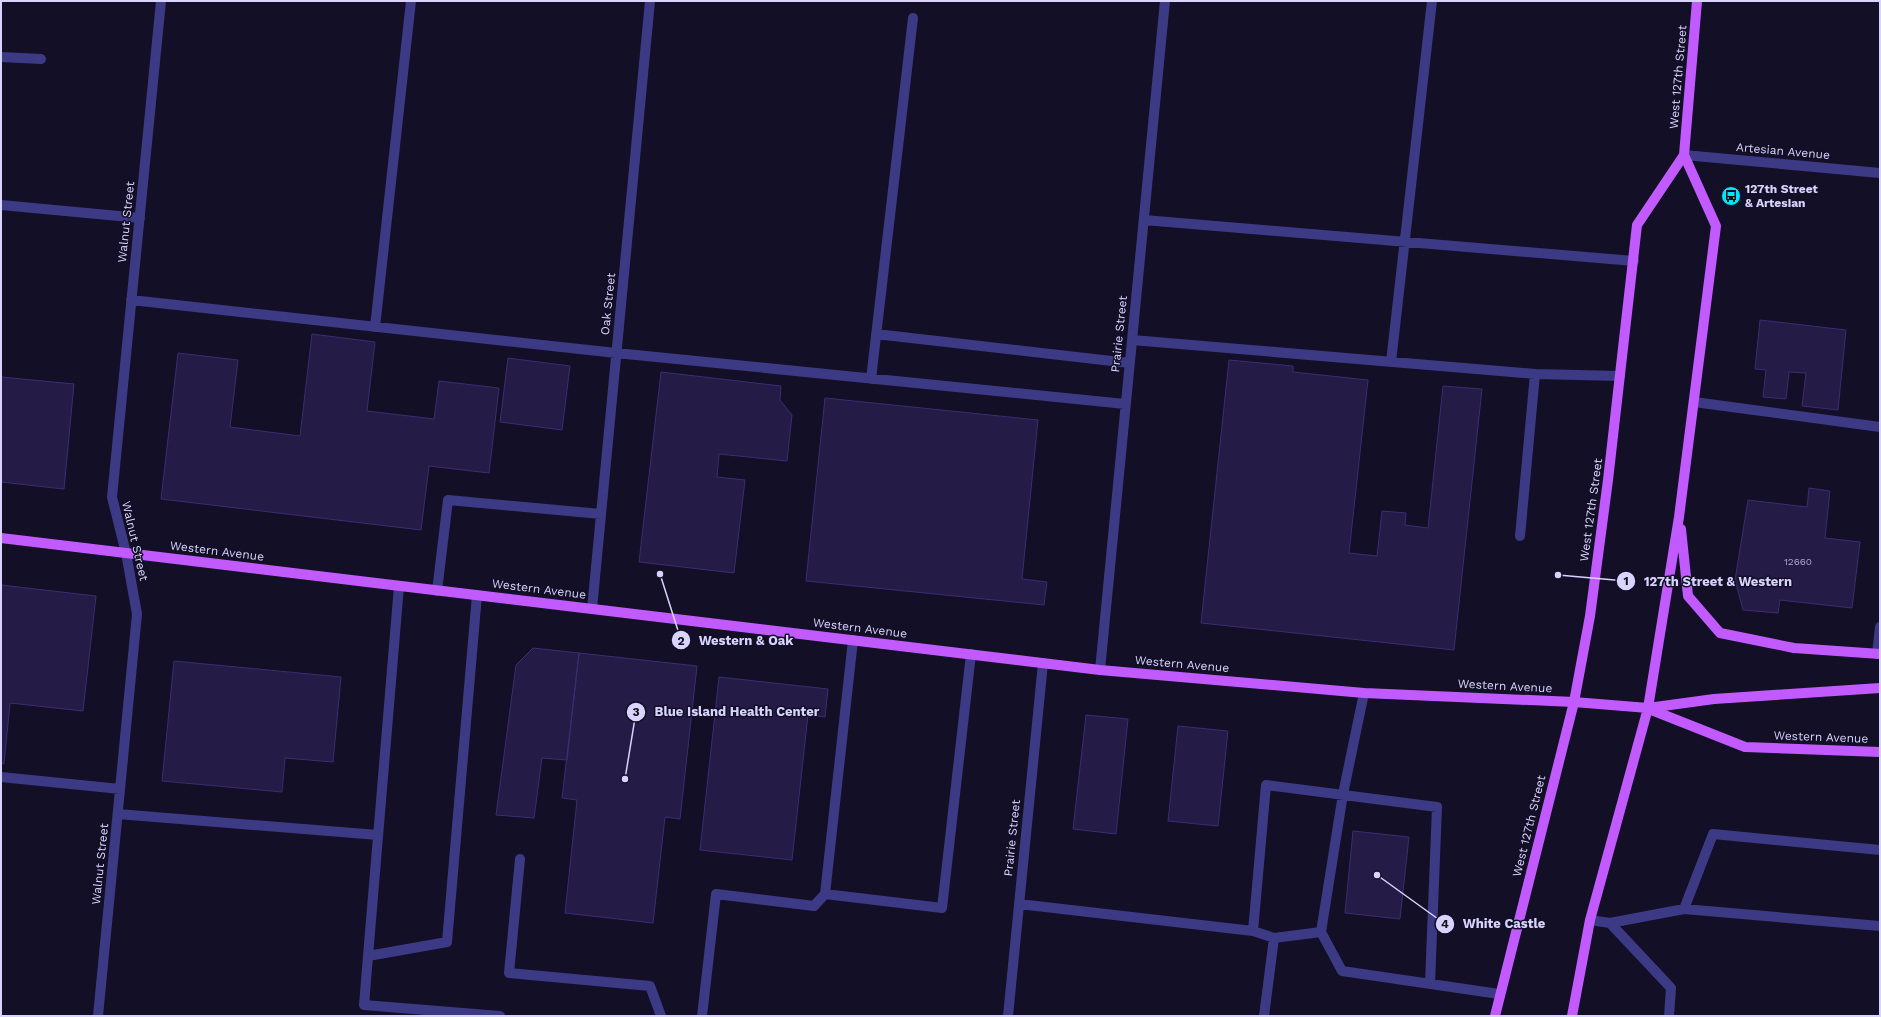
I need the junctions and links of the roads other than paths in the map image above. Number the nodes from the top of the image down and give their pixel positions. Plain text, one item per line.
1 (161, 1) edge
2 (411, 1) edge
3 (650, 1) edge
4 (1165, 1) edge
5 (1432, 1) edge
6 (1698, 1) edge
7 (913, 18) dead end
8 (1, 57) edge
9 (40, 59) dead end
10 (1684, 155) junction
11 (1880, 173) edge
12 (1, 206) edge
13 (140, 218) junction
14 (1144, 220) junction
15 (1405, 242) junction
16 (1634, 261) junction
17 (131, 300) junction
18 (375, 327) junction
19 (876, 334) junction
20 (1132, 340) junction
21 (616, 353) junction
22 (1130, 362) junction
23 (1391, 362) junction
24 (1535, 374) junction
25 (1620, 376) junction
26 (871, 379) junction
27 (1694, 402) junction
28 (1125, 404) junction
29 (1880, 427) edge
30 (601, 514) junction
31 (1679, 517) junction
32 (1520, 536) dead end
33 (1, 538) edge
34 (126, 553) junction
35 (399, 586) junction
36 (437, 590) junction
37 (477, 595) junction
38 (592, 609) junction
39 (1880, 628) edge
40 (853, 640) junction
41 (971, 654) junction
42 (1879, 654) edge
43 (1043, 663) junction
44 (1100, 670) junction
45 (1880, 688) edge
46 (1364, 693) junction
47 (1574, 702) junction
48 (1648, 708) junction
49 (1880, 752) edge
50 (1, 777) edge
51 (120, 790) junction
52 (1343, 794) junction
53 (118, 814) junction
54 (378, 835) junction
55 (1880, 850) edge
56 (520, 859) dead end
57 (825, 894) junction
58 (1019, 904) junction
59 (1684, 909) junction
60 (1590, 920) junction
61 (1610, 923) junction
62 (1880, 926) edge
63 (1253, 932) junction
64 (1321, 932) junction
65 (1274, 938) junction
66 (368, 956) junction
67 (1430, 983) junction
68 (1500, 994) junction
69 (98, 1016) edge
70 (500, 1016) edge
71 (661, 1016) edge
72 (702, 1016) edge
73 (1008, 1016) edge
74 (1264, 1016) edge
75 (1495, 1016) edge
76 (1572, 1016) edge
77 (1669, 1016) edge

1 - 13 street, Walnut Street
2 - 18 street
3 - 21 street, Oak Street
4 - 14 street, Prairie Street
5 - 15 street
6 - 10 main road, West 127th Street
7 - 19 street
8 - 9 street
10 - 11 street, Artesian Avenue
10 - 16 main road, West 127th Street
10 - 27 main road, West 127th Street
12 - 13 street
13 - 17 street, Walnut Street
14 - 15 street
14 - 20 street, Prairie Street
15 - 16 street
15 - 23 street
16 - 25 main road, West 127th Street
17 - 18 street
17 - 34 street, Walnut Street
18 - 21 street
19 - 22 street
19 - 26 street
20 - 22 street, Prairie Street
20 - 23 street
21 - 26 street
21 - 30 street, Oak Street
22 - 28 street, Prairie Street
23 - 24 street
24 - 25 street
24 - 32 street
25 - 47 main road, West 127th Street
26 - 28 street
27 - 29 street
27 - 31 main road, West 127th Street
28 - 44 street, Prairie Street
30 - 36 street
30 - 38 street, Oak Street
31 - 42 main road
31 - 48 main road, West 127th Street
33 - 34 main road, Western Avenue
34 - 35 main road, Western Avenue
34 - 51 street, Walnut Street
35 - 36 main road, Western Avenue
35 - 54 street
36 - 37 main road, Western Avenue
37 - 38 main road, Western Avenue
37 - 66 street
38 - 40 main road, Western Avenue
39 - 42 street
40 - 41 main road, Western Avenue
40 - 57 street
41 - 43 main road, Western Avenue
41 - 57 street
43 - 44 main road, Western Avenue
43 - 58 street, Prairie Street
44 - 46 main road, Western Avenue
45 - 48 main road, Western Avenue
46 - 47 main road, Western Avenue
46 - 52 street
47 - 48 main road, Western Avenue
47 - 68 main road, West 127th Street
48 - 49 main road, Western Avenue
48 - 60 main road, West 127th Street
50 - 51 street
51 - 53 street, Walnut Street
52 - 63 street
52 - 64 street
52 - 67 street
53 - 54 street
53 - 69 street, Walnut Street
54 - 66 street
55 - 59 street
56 - 71 street
57 - 72 street
58 - 63 street
58 - 73 street, Prairie Street
59 - 61 street
59 - 62 street
60 - 61 street
60 - 76 main road, West 127th Street
61 - 77 street
63 - 65 street
64 - 65 street
64 - 67 street
65 - 74 street
66 - 70 street
67 - 68 street
68 - 75 main road, West 127th Street

